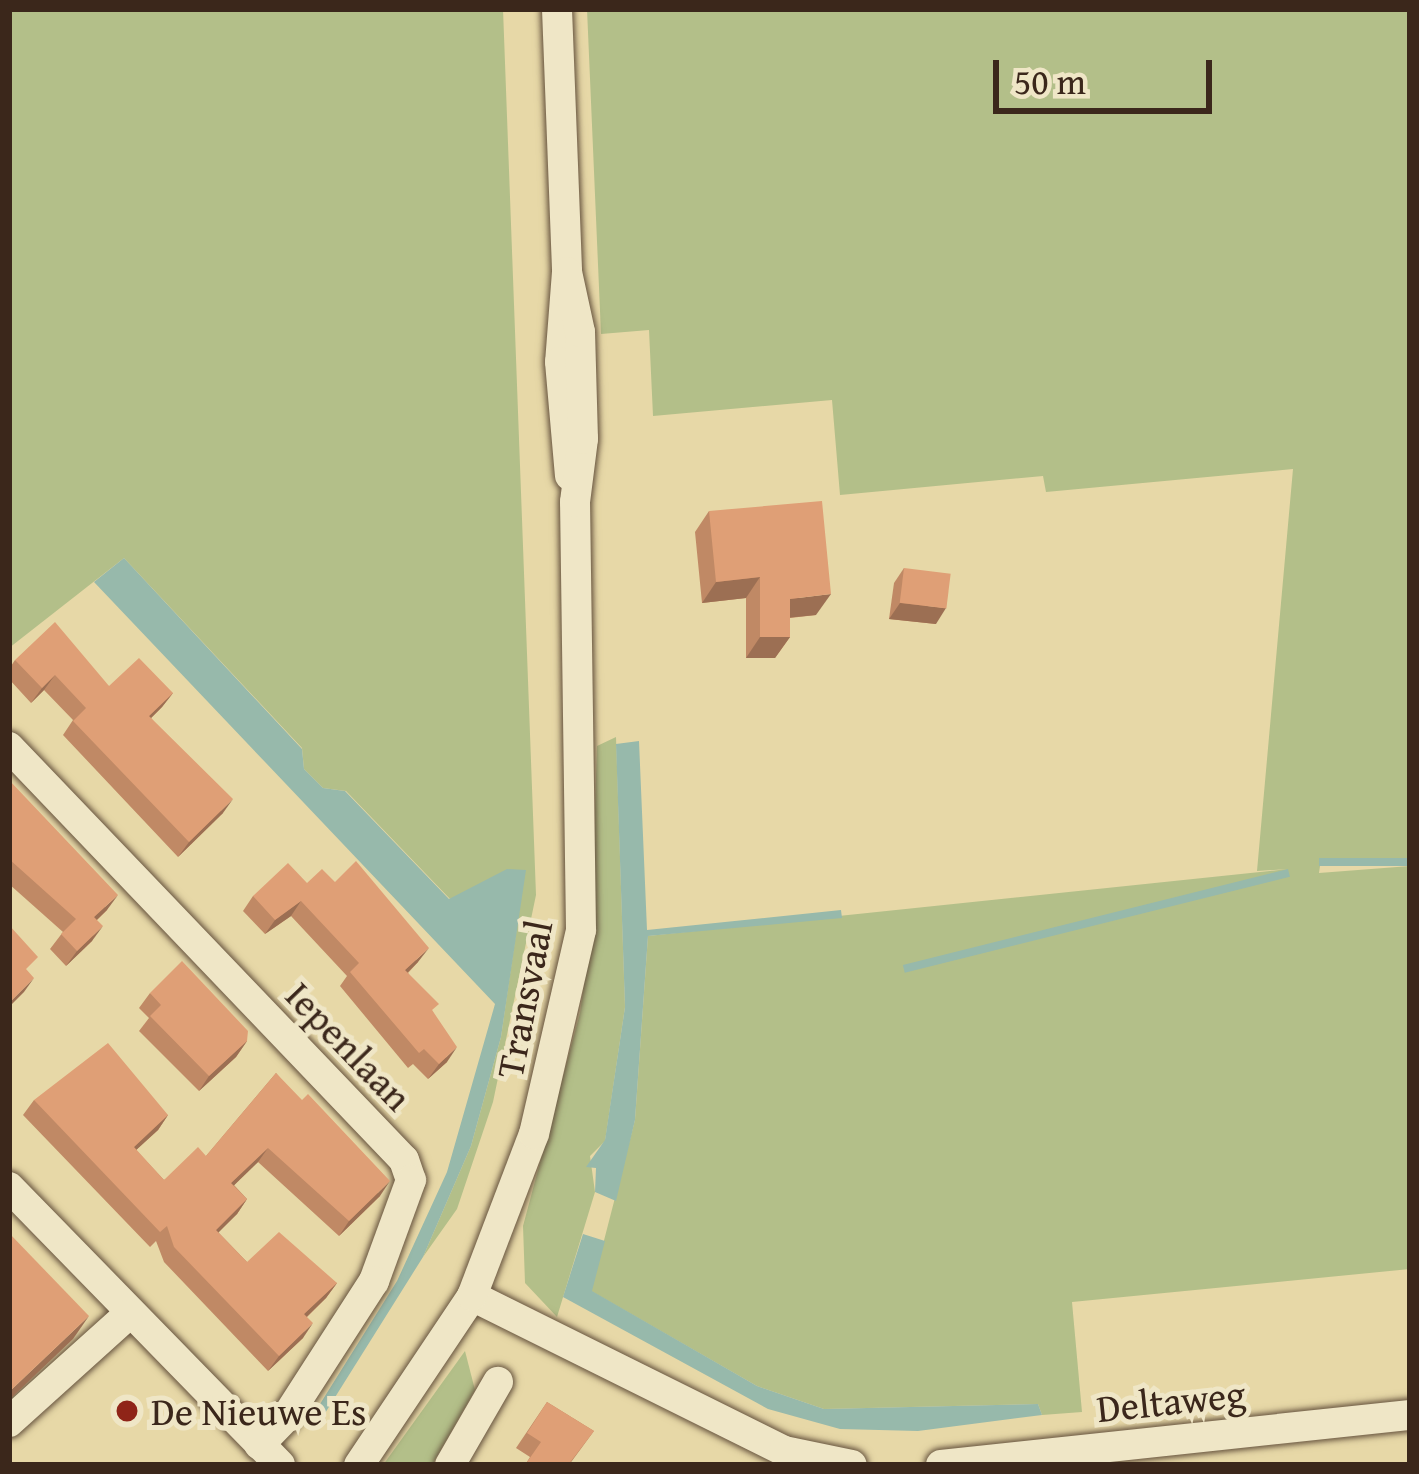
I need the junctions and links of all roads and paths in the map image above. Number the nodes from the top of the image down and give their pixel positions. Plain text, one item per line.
1 (556, 9) edge
2 (9, 747) edge
3 (9, 1187) edge
4 (472, 1296) junction
5 (128, 1315) junction
6 (498, 1382) dead end
7 (1410, 1415) edge
8 (9, 1422) edge
9 (269, 1455) edge
10 (359, 1465) edge
11 (450, 1465) edge
12 (852, 1465) edge
13 (941, 1465) edge

1 - 4 street, Transvaal
2 - 9 street, Iepenlaan
3 - 5 street
4 - 10 street, Transvaal
4 - 12 street
5 - 8 street
5 - 9 street
6 - 11 street
7 - 13 street, Deltaweg

